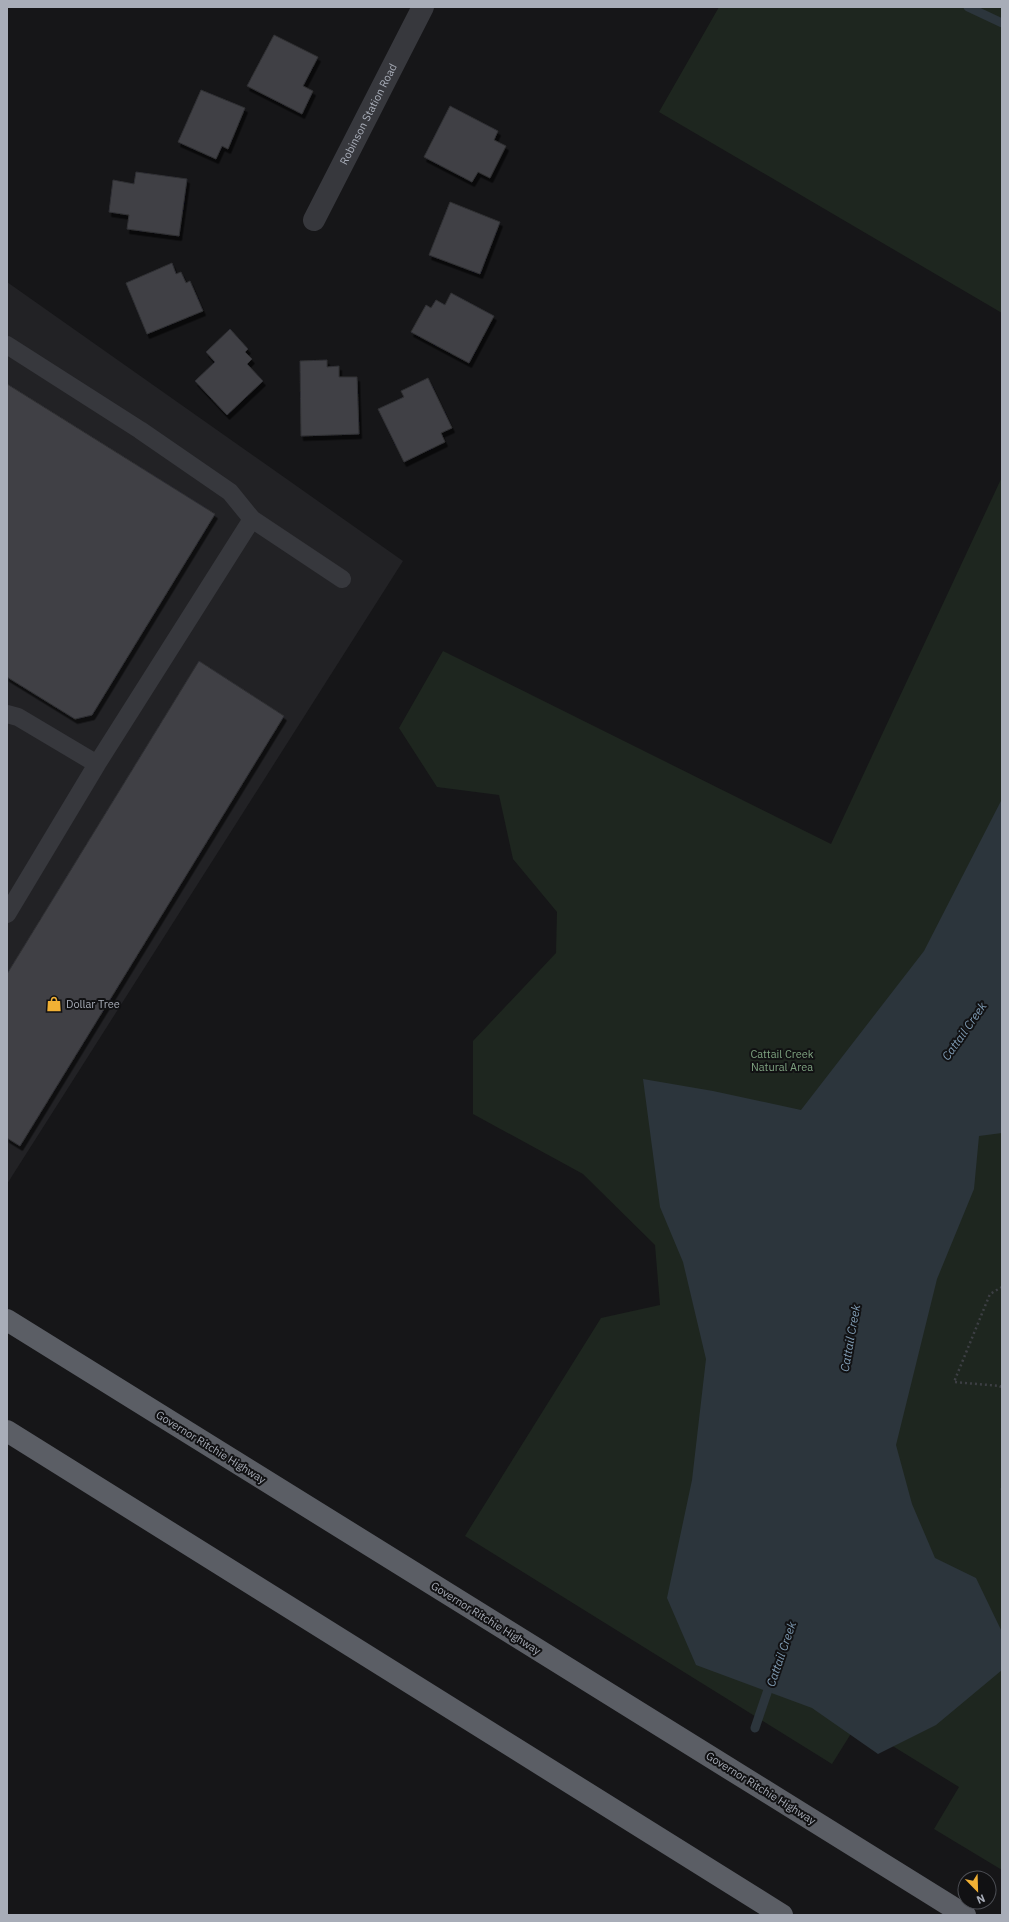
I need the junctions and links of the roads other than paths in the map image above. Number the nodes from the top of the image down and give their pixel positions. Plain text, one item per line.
1 (423, 7) edge
2 (314, 220) dead end
3 (7, 345) edge
4 (252, 518) junction
5 (342, 579) dead end
6 (7, 714) edge
7 (97, 764) junction
8 (7, 914) edge
9 (7, 1320) edge
10 (7, 1333) edge
11 (77, 1364) junction
12 (7, 1431) edge
13 (782, 1915) edge
14 (965, 1915) edge

1 - 2 street, Robinson Station Road
3 - 4 lane
4 - 5 lane
4 - 7 lane
6 - 7 lane
7 - 8 lane
9 - 11 highway, Governor Ritchie Highway
10 - 11 lane
11 - 14 highway, Governor Ritchie Highway
12 - 13 highway

